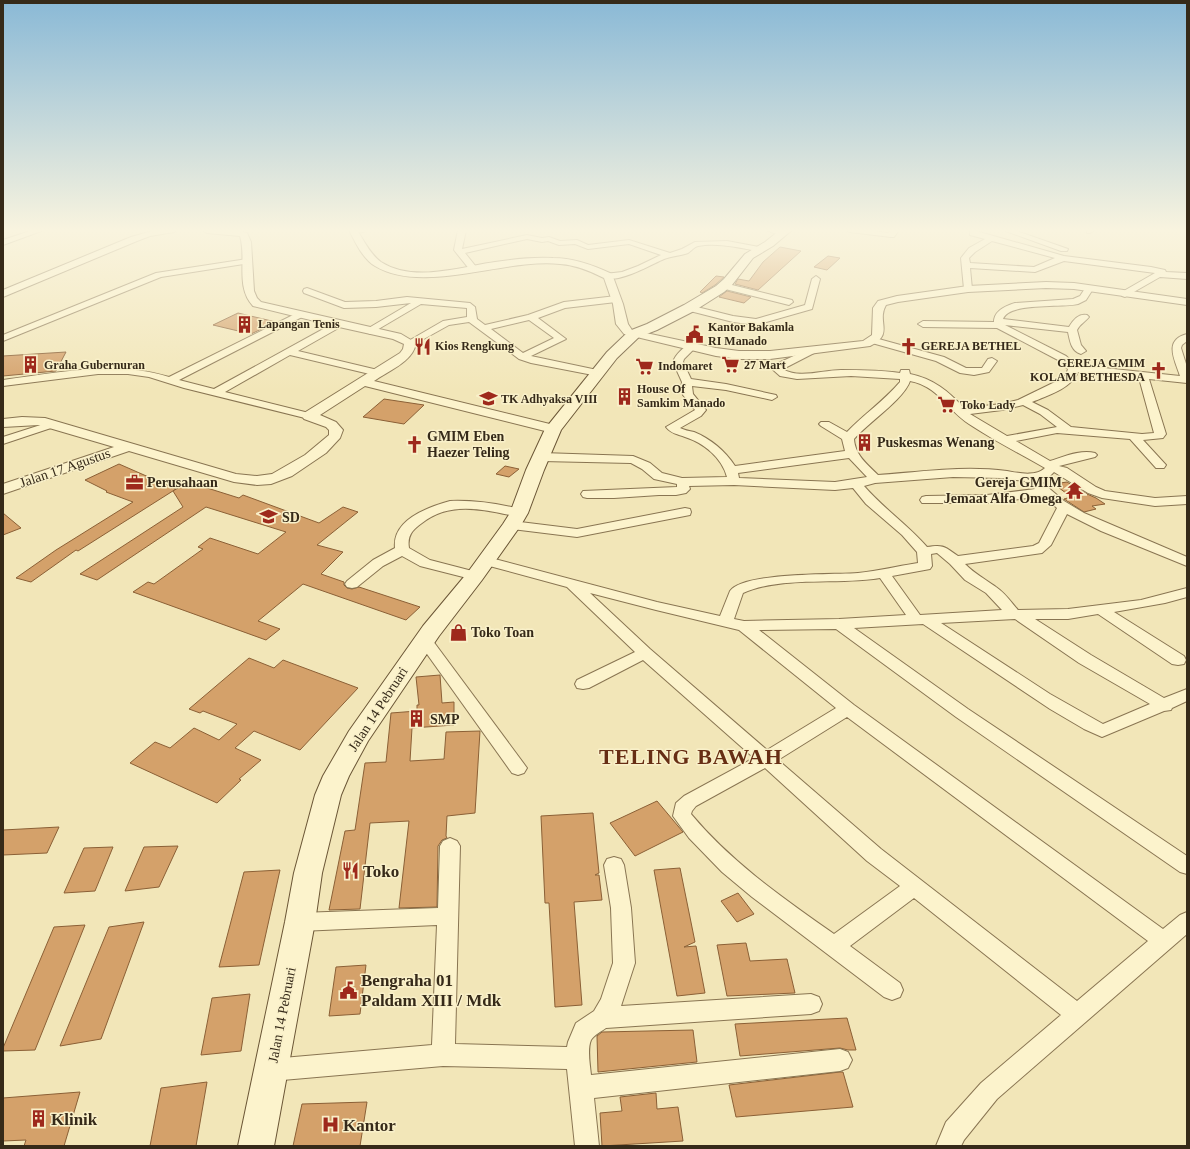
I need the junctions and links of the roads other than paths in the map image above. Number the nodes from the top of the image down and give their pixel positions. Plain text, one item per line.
1 (24, 284) edge
2 (138, 284) edge
3 (249, 284) edge
4 (611, 284) edge
5 (726, 284) edge
6 (815, 284) edge
7 (968, 284) edge
8 (1143, 284) edge
9 (724, 286) junction
10 (968, 288) junction
11 (1089, 289) junction
12 (307, 291) dead end
13 (4, 292) edge
14 (1125, 294) junction
15 (616, 299) junction
16 (789, 302) dead end
17 (1187, 302) edge
18 (417, 303) dead end
19 (688, 308) junction
20 (299, 315) junction
21 (531, 317) junction
22 (1084, 317) dead end
23 (471, 319) junction
24 (999, 323) junction
25 (339, 324) junction
26 (923, 324) dead end
27 (484, 328) junction
28 (1072, 330) junction
29 (370, 331) junction
30 (634, 334) junction
31 (1187, 337) edge
32 (3, 338) edge
33 (875, 341) junction
34 (410, 343) junction
35 (692, 347) junction
36 (813, 350) junction
37 (1081, 351) dead end
38 (289, 352) junction
39 (524, 357) junction
40 (992, 361) dead end
41 (1073, 368) junction
42 (598, 372) junction
43 (905, 374) junction
44 (1143, 375) junction
45 (372, 377) junction
46 (170, 380) junction
47 (1186, 380) edge
48 (687, 382) junction
49 (3, 383) edge
50 (216, 393) junction
51 (772, 397) dead end
52 (1023, 401) junction
53 (961, 412) junction
54 (309, 416) junction
55 (3, 423) edge
56 (53, 424) junction
57 (825, 424) dead end
58 (556, 425) junction
59 (1068, 430) junction
60 (1133, 436) junction
61 (848, 438) junction
62 (1005, 440) junction
63 (3, 441) edge
64 (128, 447) junction
65 (851, 454) junction
66 (1091, 455) dead end
67 (542, 457) junction
68 (1051, 466) junction
69 (1160, 466) dead end
70 (733, 475) junction
71 (1030, 478) junction
72 (875, 479) junction
73 (682, 482) junction
74 (856, 484) junction
75 (3, 489) edge
76 (1045, 492) junction
77 (587, 494) dead end
78 (926, 500) dead end
79 (1187, 500) edge
80 (1064, 507) junction
81 (685, 512) dead end
82 (515, 519) junction
83 (402, 550) junction
84 (924, 550) junction
85 (955, 561) junction
86 (1187, 562) edge
87 (481, 569) junction
88 (883, 573) junction
89 (570, 582) junction
90 (352, 584) dead end
91 (1187, 592) edge
92 (1101, 610) junction
93 (1017, 615) junction
94 (921, 619) junction
95 (725, 622) junction
96 (839, 624) junction
97 (744, 626) junction
98 (425, 640) junction
99 (645, 654) junction
100 (1178, 660) dead end
101 (583, 684) dead end
102 (1187, 695) edge
103 (1164, 706) junction
104 (848, 709) junction
105 (766, 759) junction
106 (518, 768) dead end
107 (450, 846) dead end
108 (614, 865) dead end
109 (1187, 866) edge
110 (914, 887) junction
111 (446, 916) junction
112 (1187, 921) edge
113 (300, 922) junction
114 (1164, 941) junction
115 (834, 946) junction
116 (892, 990) dead end
117 (811, 1004) dead end
118 (1077, 1014) junction
119 (602, 1018) junction
120 (442, 1055) junction
121 (578, 1058) junction
122 (840, 1060) dead end
123 (271, 1070) junction
124 (581, 1088) junction
125 (256, 1146) edge
126 (587, 1146) edge
127 (948, 1146) edge

1 - 13 street
2 - 32 street
3 - 20 street
4 - 15 street
5 - 9 main road
6 - 19 street
7 - 10 street
8 - 14 street
9 - 16 street
9 - 19 main road
10 - 11 street
10 - 33 street
11 - 14 street
11 - 24 street
12 - 23 street
14 - 17 street
15 - 21 street
15 - 30 street
18 - 29 street
19 - 30 main road
20 - 25 street
20 - 46 street
21 - 27 street
21 - 39 street
22 - 28 street
23 - 27 street
23 - 34 street
24 - 26 street
24 - 28 street
24 - 41 street
25 - 29 street
25 - 38 street
27 - 39 street
28 - 37 street
29 - 34 street
30 - 35 street
30 - 42 main road, Jalan 14 Pebruari
31 - 47 street
33 - 36 street
33 - 40 street
34 - 45 street
35 - 36 street
35 - 48 street
36 - 43 street
38 - 45 street
38 - 50 street
39 - 42 street
41 - 44 street
41 - 52 street
42 - 58 main road, Jalan 14 Pebruari
43 - 53 street
43 - 61 street
44 - 47 street
44 - 60 street
45 - 54 street
45 - 58 street
46 - 49 street
46 - 50 street
48 - 51 street
48 - 70 street
50 - 54 street
52 - 53 street
52 - 59 street
53 - 62 street
54 - 64 street
55 - 56 street
56 - 63 street
56 - 64 street
57 - 61 street
58 - 67 main road, Jalan 14 Pebruari
59 - 60 street
59 - 62 street
60 - 69 street
61 - 65 street
62 - 68 street
64 - 75 street, Jalan 17 Agustus
65 - 70 street
65 - 72 street
66 - 68 street
67 - 73 street
67 - 82 main road, Jalan 14 Pebruari
68 - 71 street
68 - 79 street
70 - 73 street
70 - 74 street
71 - 72 street
71 - 76 street
72 - 74 street
73 - 77 street
74 - 84 street
76 - 78 street
76 - 80 street
80 - 85 street
80 - 86 street
81 - 82 street
82 - 83 street
82 - 87 main road, Jalan 14 Pebruari
83 - 87 street
83 - 90 street
84 - 85 street
84 - 88 street
85 - 93 street
87 - 89 street
87 - 98 main road, Jalan 14 Pebruari
88 - 94 street
88 - 95 street
89 - 95 street
89 - 99 street
91 - 92 street
92 - 93 street
92 - 100 street
93 - 94 street
93 - 103 street
94 - 96 street
94 - 103 street
95 - 97 street
96 - 97 street
96 - 109 street
97 - 104 street
98 - 106 street
98 - 113 main road, Jalan 14 Pebruari
99 - 101 street
99 - 105 street
102 - 103 street
104 - 105 street
104 - 114 street
105 - 110 street
105 - 115 street
107 - 111 street
108 - 119 street
110 - 115 street
110 - 118 street
111 - 113 street
111 - 120 street
112 - 114 street
113 - 123 main road, Jalan 14 Pebruari
114 - 118 street
115 - 116 street
117 - 119 street
118 - 127 street
119 - 121 street
120 - 121 street
120 - 123 street
121 - 124 street
122 - 124 street
123 - 125 main road, Jalan 14 Pebruari
124 - 126 street

